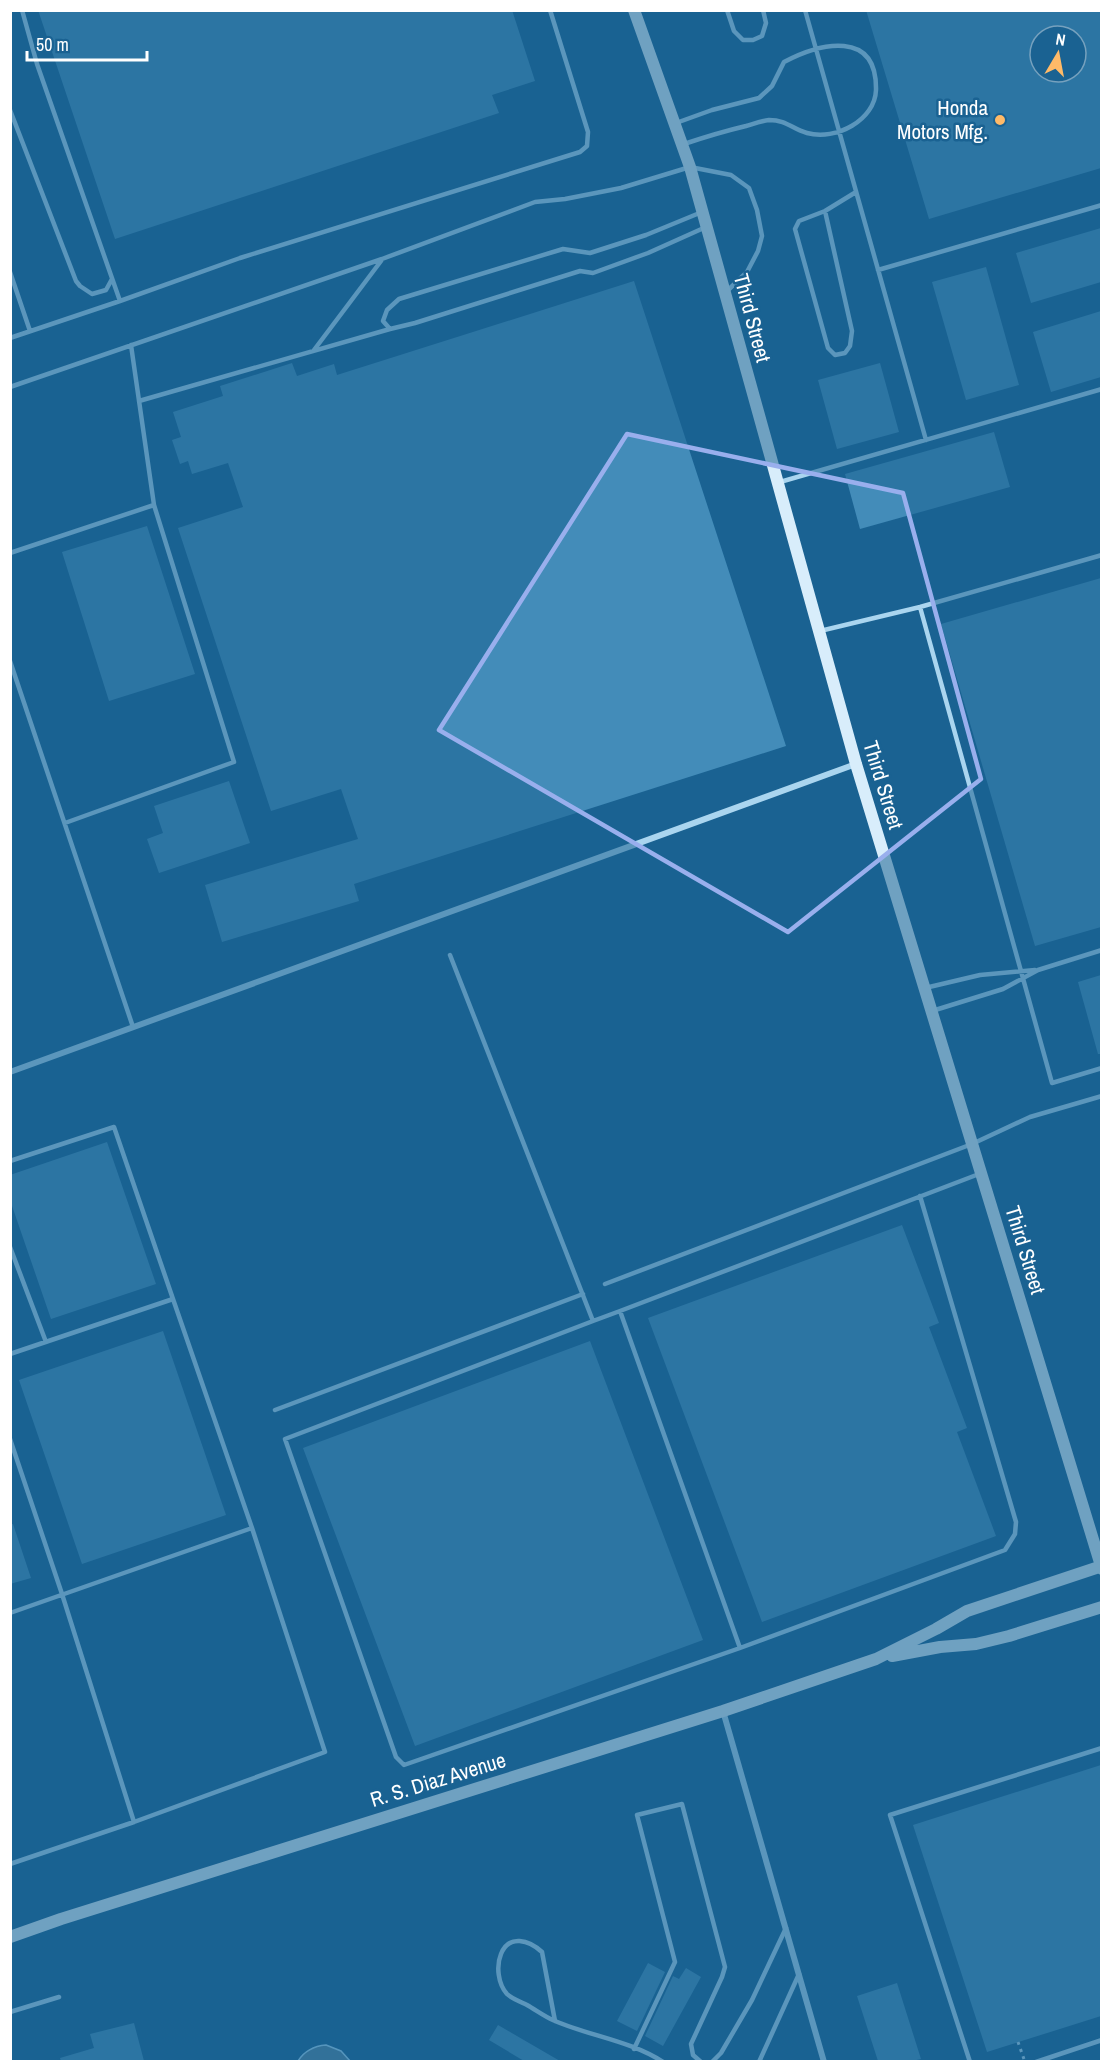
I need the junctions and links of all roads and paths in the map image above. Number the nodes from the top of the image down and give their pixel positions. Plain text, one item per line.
1 (22, 10) edge
2 (550, 10) edge
3 (634, 10) edge
4 (727, 10) edge
5 (763, 10) edge
6 (805, 10) edge
7 (815, 48) junction
8 (10, 110) edge
9 (674, 124) junction
10 (839, 132) junction
11 (682, 145) junction
12 (690, 167) junction
13 (856, 192) junction
14 (1101, 205) edge
15 (825, 211) junction
16 (702, 212) junction
17 (706, 227) junction
18 (382, 260) junction
19 (878, 270) junction
20 (10, 272) edge
21 (112, 279) junction
22 (725, 293) junction
23 (120, 301) junction
24 (390, 328) junction
25 (30, 331) junction
26 (10, 338) edge
27 (131, 345) junction
28 (314, 350) junction
29 (10, 387) edge
30 (1101, 389) edge
31 (139, 401) junction
32 (926, 440) junction
33 (777, 483) junction
34 (154, 505) junction
35 (10, 553) edge
36 (1101, 555) edge
37 (920, 607) junction
38 (819, 631) junction
39 (10, 661) edge
40 (856, 764) junction
41 (65, 823) junction
42 (1101, 950) edge
43 (450, 955) dead end
44 (1022, 970) junction
45 (1038, 970) junction
46 (1023, 978) junction
47 (924, 988) junction
48 (932, 1011) junction
49 (133, 1027) junction
50 (1101, 1068) edge
51 (10, 1072) edge
52 (1101, 1096) edge
53 (972, 1144) junction
54 (10, 1161) edge
55 (981, 1173) junction
56 (920, 1196) junction
57 (10, 1247) edge
58 (605, 1284) dead end
59 (583, 1294) junction
60 (173, 1299) junction
61 (620, 1311) junction
62 (593, 1321) junction
63 (46, 1342) junction
64 (10, 1354) edge
65 (275, 1410) dead end
66 (10, 1439) edge
67 (252, 1528) junction
68 (1101, 1567) edge
69 (62, 1594) junction
70 (1101, 1607) edge
71 (10, 1613) edge
72 (740, 1648) junction
73 (876, 1659) junction
74 (723, 1711) junction
75 (1101, 1748) edge
76 (134, 1822) junction
77 (10, 1864) edge
78 (786, 1929) junction
79 (10, 1937) edge
80 (799, 1974) junction
81 (59, 1997) dead end
82 (10, 2012) edge
83 (555, 2021) junction
84 (1101, 2040) edge
85 (1018, 2042) dead end
86 (634, 2049) junction
87 (663, 2061) edge
88 (701, 2061) edge
89 (712, 2061) edge
90 (759, 2061) edge
91 (824, 2061) edge
92 (970, 2061) edge
93 (1024, 2061) edge
94 (1036, 2061) edge

1 - 21 lane
2 - 23 lane
3 - 9 street, Third Street
4 - 5 lane
6 - 7 lane
7 - 9 lane
7 - 10 lane
7 - 10 lane
8 - 21 lane
9 - 11 street, Third Street
10 - 11 lane
10 - 13 lane
11 - 12 street, Third Street
12 - 16 street, Third Street
12 - 18 lane
12 - 22 lane
13 - 15 lane
13 - 19 lane
14 - 19 lane
15 - 15 lane
16 - 17 street, Third Street
16 - 24 lane
17 - 22 street, Third Street
17 - 24 lane
18 - 27 lane
18 - 28 lane
19 - 32 lane
20 - 25 lane
21 - 23 lane
22 - 33 street, Third Street
23 - 25 lane
24 - 28 lane
25 - 26 lane
27 - 29 lane
27 - 31 lane
28 - 31 lane
30 - 32 lane
31 - 34 lane
32 - 33 lane
33 - 38 street, Third Street
34 - 35 lane
34 - 41 lane
36 - 37 lane
37 - 38 lane
37 - 44 lane
38 - 40 street, Third Street
39 - 41 lane
40 - 47 street, Third Street
40 - 49 street
41 - 49 lane
42 - 45 lane
43 - 59 lane
44 - 45 lane
44 - 46 lane
44 - 47 lane
45 - 46 lane
46 - 48 lane
46 - 50 lane
47 - 48 street, Third Street
48 - 53 street, Third Street
49 - 51 street
52 - 53 lane
53 - 55 street, Third Street
53 - 58 lane
54 - 60 lane
55 - 56 lane
55 - 68 street, Third Street
56 - 61 lane
56 - 72 lane
57 - 63 lane
59 - 62 lane
59 - 65 lane
60 - 63 lane
60 - 67 lane
61 - 62 lane
61 - 72 lane
62 - 72 lane
63 - 64 lane
66 - 69 lane
67 - 69 lane
67 - 76 lane
68 - 73 street, R. S. Diaz Avenue
69 - 71 lane
69 - 76 lane
70 - 73 street, R. S. Diaz Avenue
73 - 74 street, R. S. Diaz Avenue
74 - 78 street
74 - 79 street, R. S. Diaz Avenue
75 - 92 lane
76 - 77 lane
78 - 80 street
78 - 89 lane
80 - 90 lane
80 - 91 street
81 - 82 lane
83 - 83 lane
83 - 86 lane
84 - 94 lane
85 - 93 path
86 - 87 lane
86 - 88 lane

